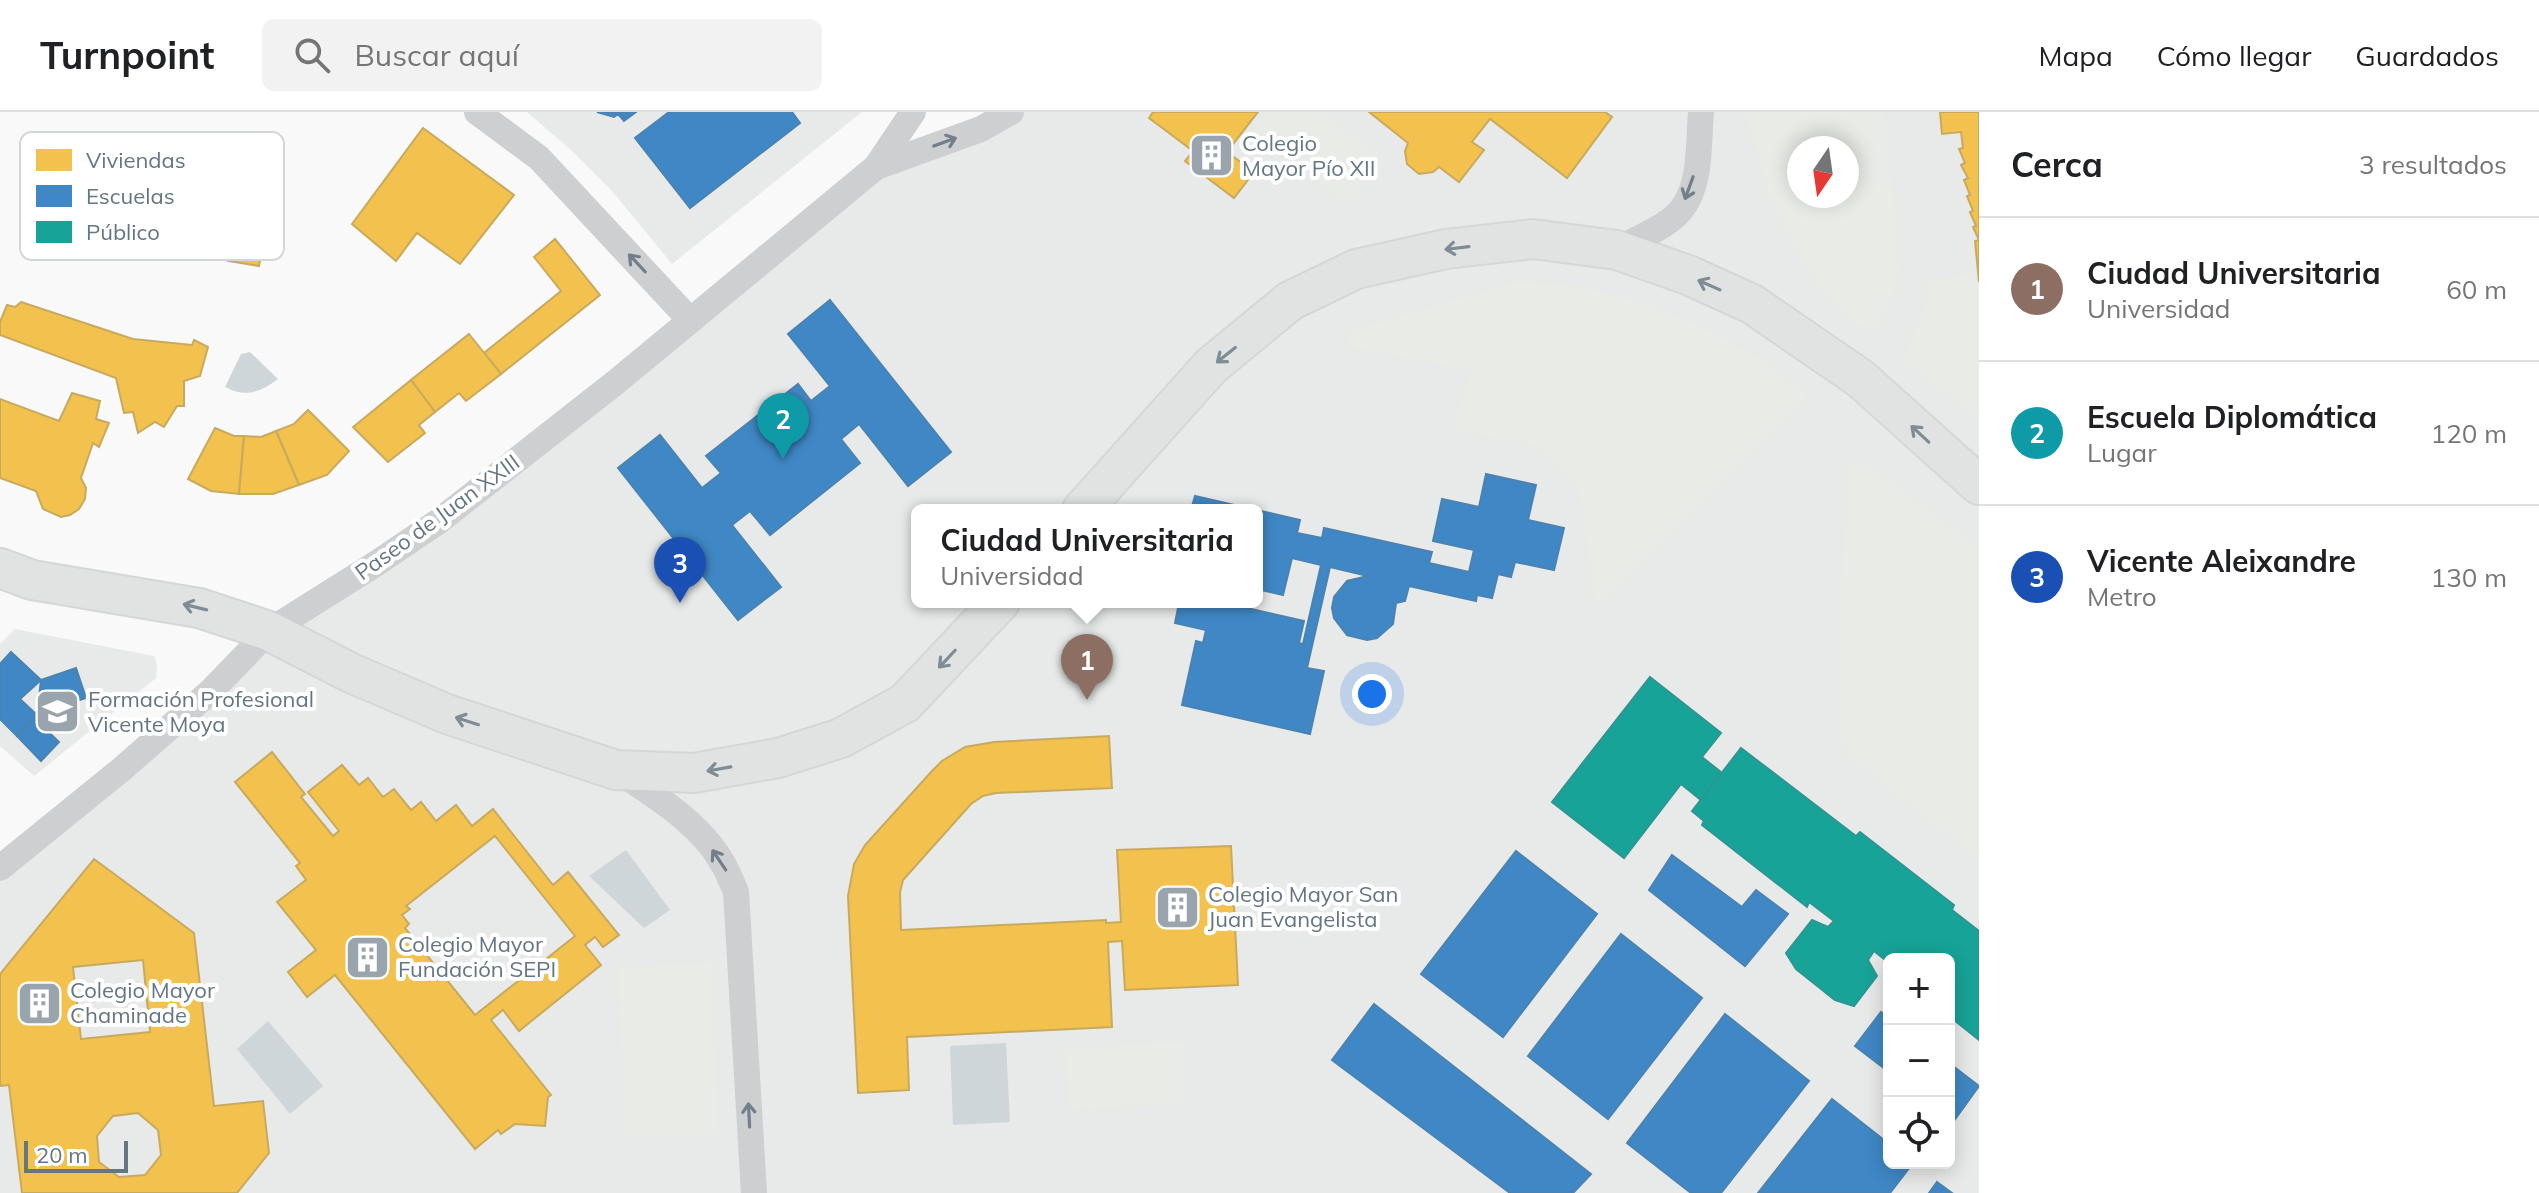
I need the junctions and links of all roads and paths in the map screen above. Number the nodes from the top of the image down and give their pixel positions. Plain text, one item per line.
1 (477, 112) edge
2 (913, 112) edge
3 (1011, 112) edge
4 (1701, 112) edge
5 (876, 167) junction
6 (1617, 250) junction
7 (690, 320) junction
8 (1979, 485) edge
9 (1087, 504) edge
10 (0, 568) edge
11 (994, 608) edge
12 (269, 631) junction
13 (616, 770) junction
14 (0, 868) edge
15 (754, 1193) edge

7 -> 1 street
2 - 5 street
5 -> 3 street
4 -> 6 street
5 - 7 street, Paseo de Juan XXIII
8 -> 6 street
6 -> 9 street
7 - 12 street, Paseo de Juan XXIII
12 -> 10 street
11 -> 13 street
13 -> 12 street
12 - 14 street, Paseo de Juan XXIII
15 -> 13 street

